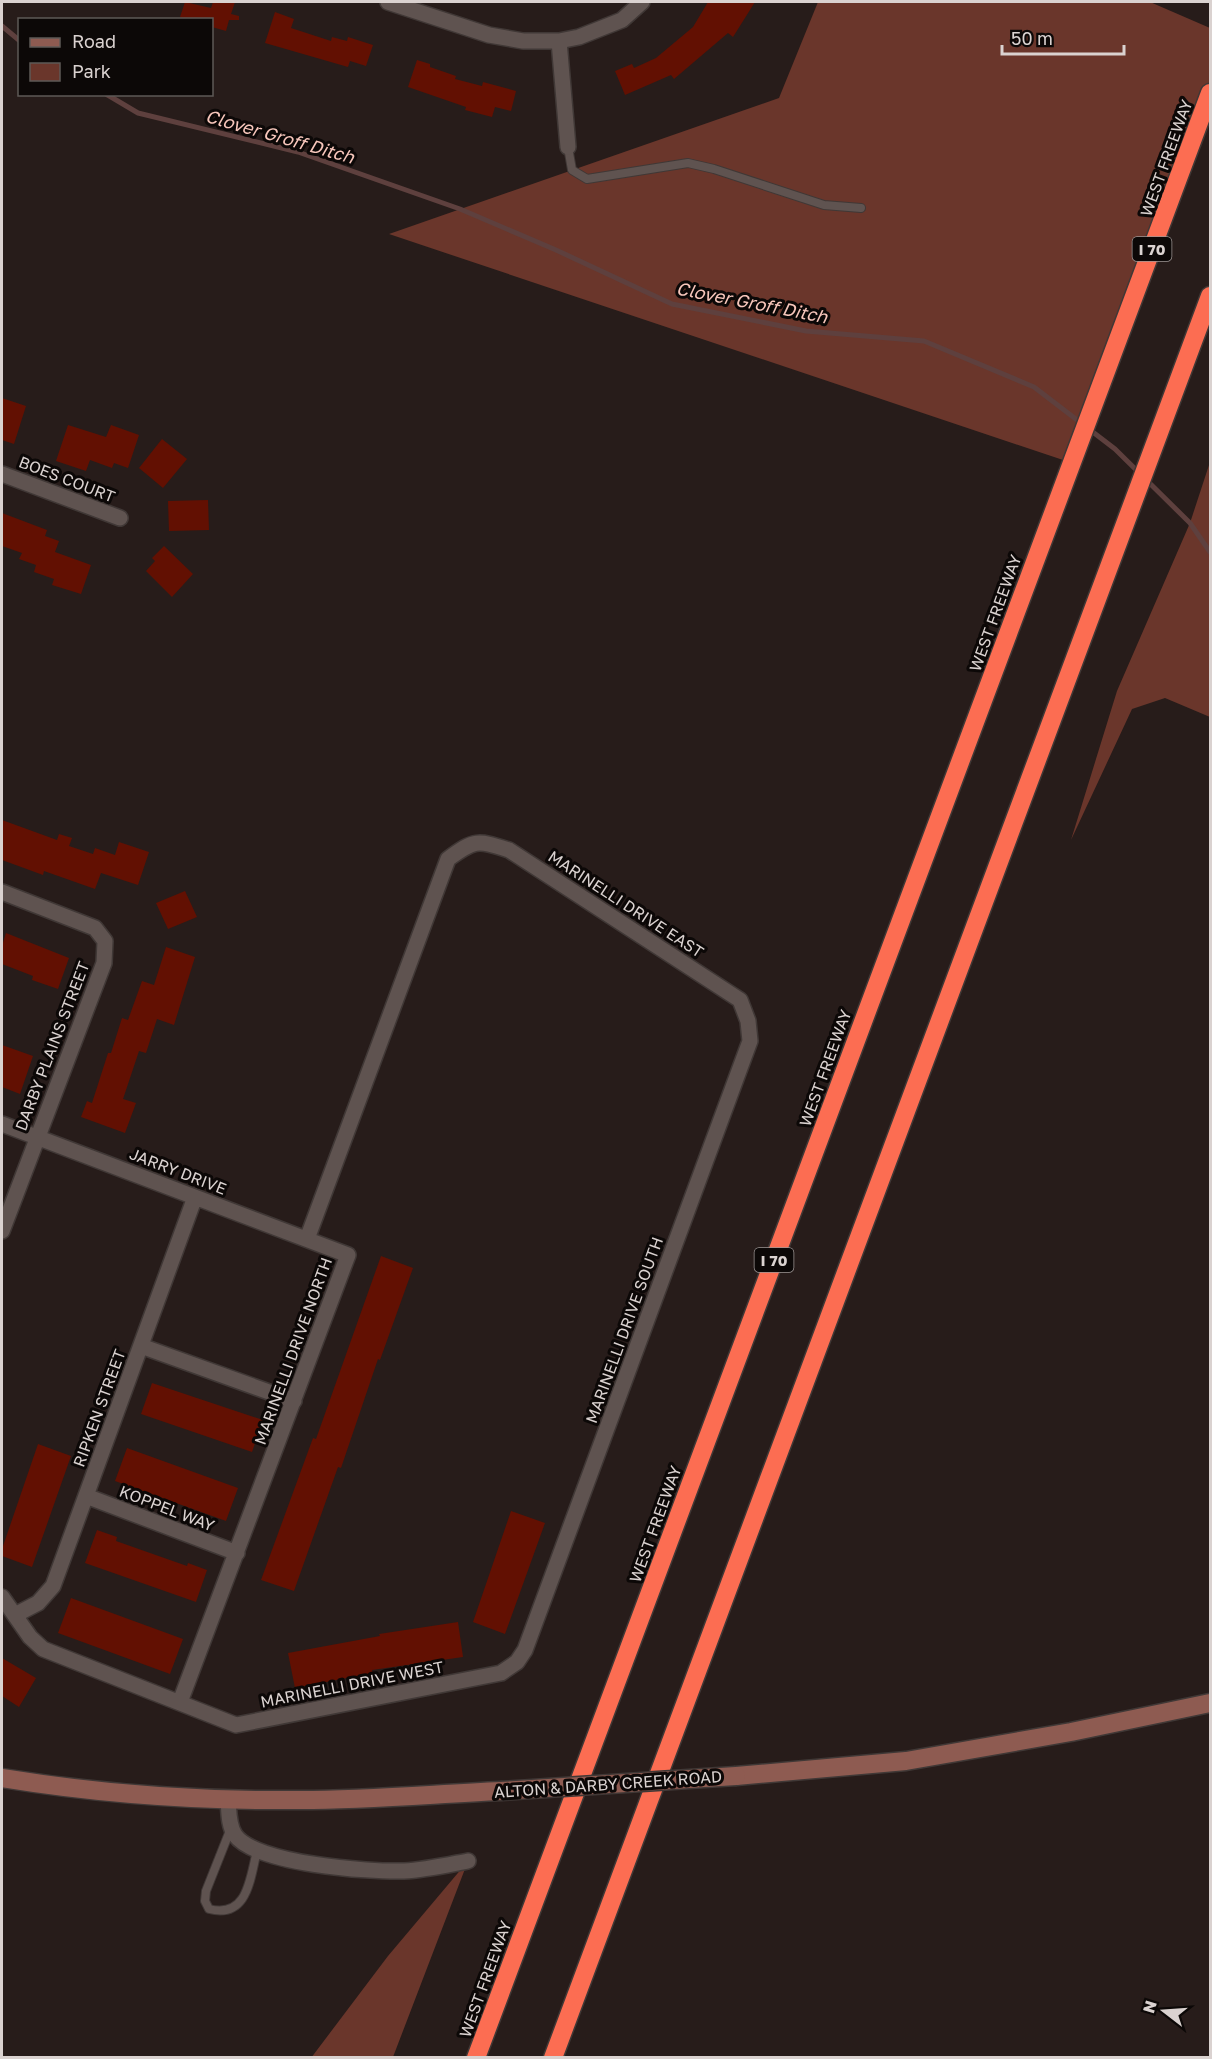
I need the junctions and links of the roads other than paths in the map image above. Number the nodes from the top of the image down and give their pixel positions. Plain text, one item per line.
1 (388, 2) edge
2 (642, 2) edge
3 (559, 41) junction
4 (1210, 93) edge
5 (568, 147) joint
6 (861, 208) dead end
7 (1210, 296) edge
8 (2, 474) edge
9 (120, 518) dead end
10 (468, 844) joint
11 (2, 892) edge
12 (748, 1022) joint
13 (2, 1124) edge
14 (36, 1137) junction
15 (195, 1197) junction
16 (2, 1231) edge
17 (307, 1239) junction
18 (141, 1346) junction
19 (294, 1401) junction
20 (86, 1496) junction
21 (237, 1553) junction
22 (2, 1597) edge
23 (15, 1615) junction
24 (525, 1650) joint
25 (180, 1702) junction
26 (1210, 1702) edge
27 (2, 1778) edge
28 (228, 1799) junction
29 (231, 1827) junction
30 (257, 1851) junction
31 (468, 1861) dead end
32 (477, 2058) edge
33 (553, 2058) edge

1 - 3 street
2 - 3 street
3 - 5 street
4 - 32 highway, WEST FREEWAY / I 70
5 - 6 lane
7 - 33 highway
8 - 9 street, BOES COURT
10 - 12 street, MARINELLI DRIVE EAST
10 - 17 street, MARINELLI DRIVE NORTH
11 - 14 street, DARBY PLAINS STREET
12 - 24 street, MARINELLI DRIVE SOUTH
13 - 14 street, JARRY DRIVE
14 - 15 street, JARRY DRIVE
14 - 16 street, DARBY PLAINS STREET
15 - 17 street, JARRY DRIVE
15 - 18 street, RIPKEN STREET
17 - 19 street, MARINELLI DRIVE NORTH
18 - 19 street
18 - 20 street, RIPKEN STREET
19 - 21 street, MARINELLI DRIVE NORTH
20 - 21 street, KOPPEL WAY
20 - 23 street, RIPKEN STREET
21 - 25 street, MARINELLI DRIVE NORTH
22 - 23 street, MARINELLI DRIVE WEST
23 - 25 street, MARINELLI DRIVE WEST
24 - 25 street, MARINELLI DRIVE WEST
26 - 28 main road, ALTON & DARBY CREEK ROAD, bridge
27 - 28 main road, ALTON & DARBY CREEK ROAD
28 - 29 street
29 - 30 street
29 - 30 lane
30 - 31 street

